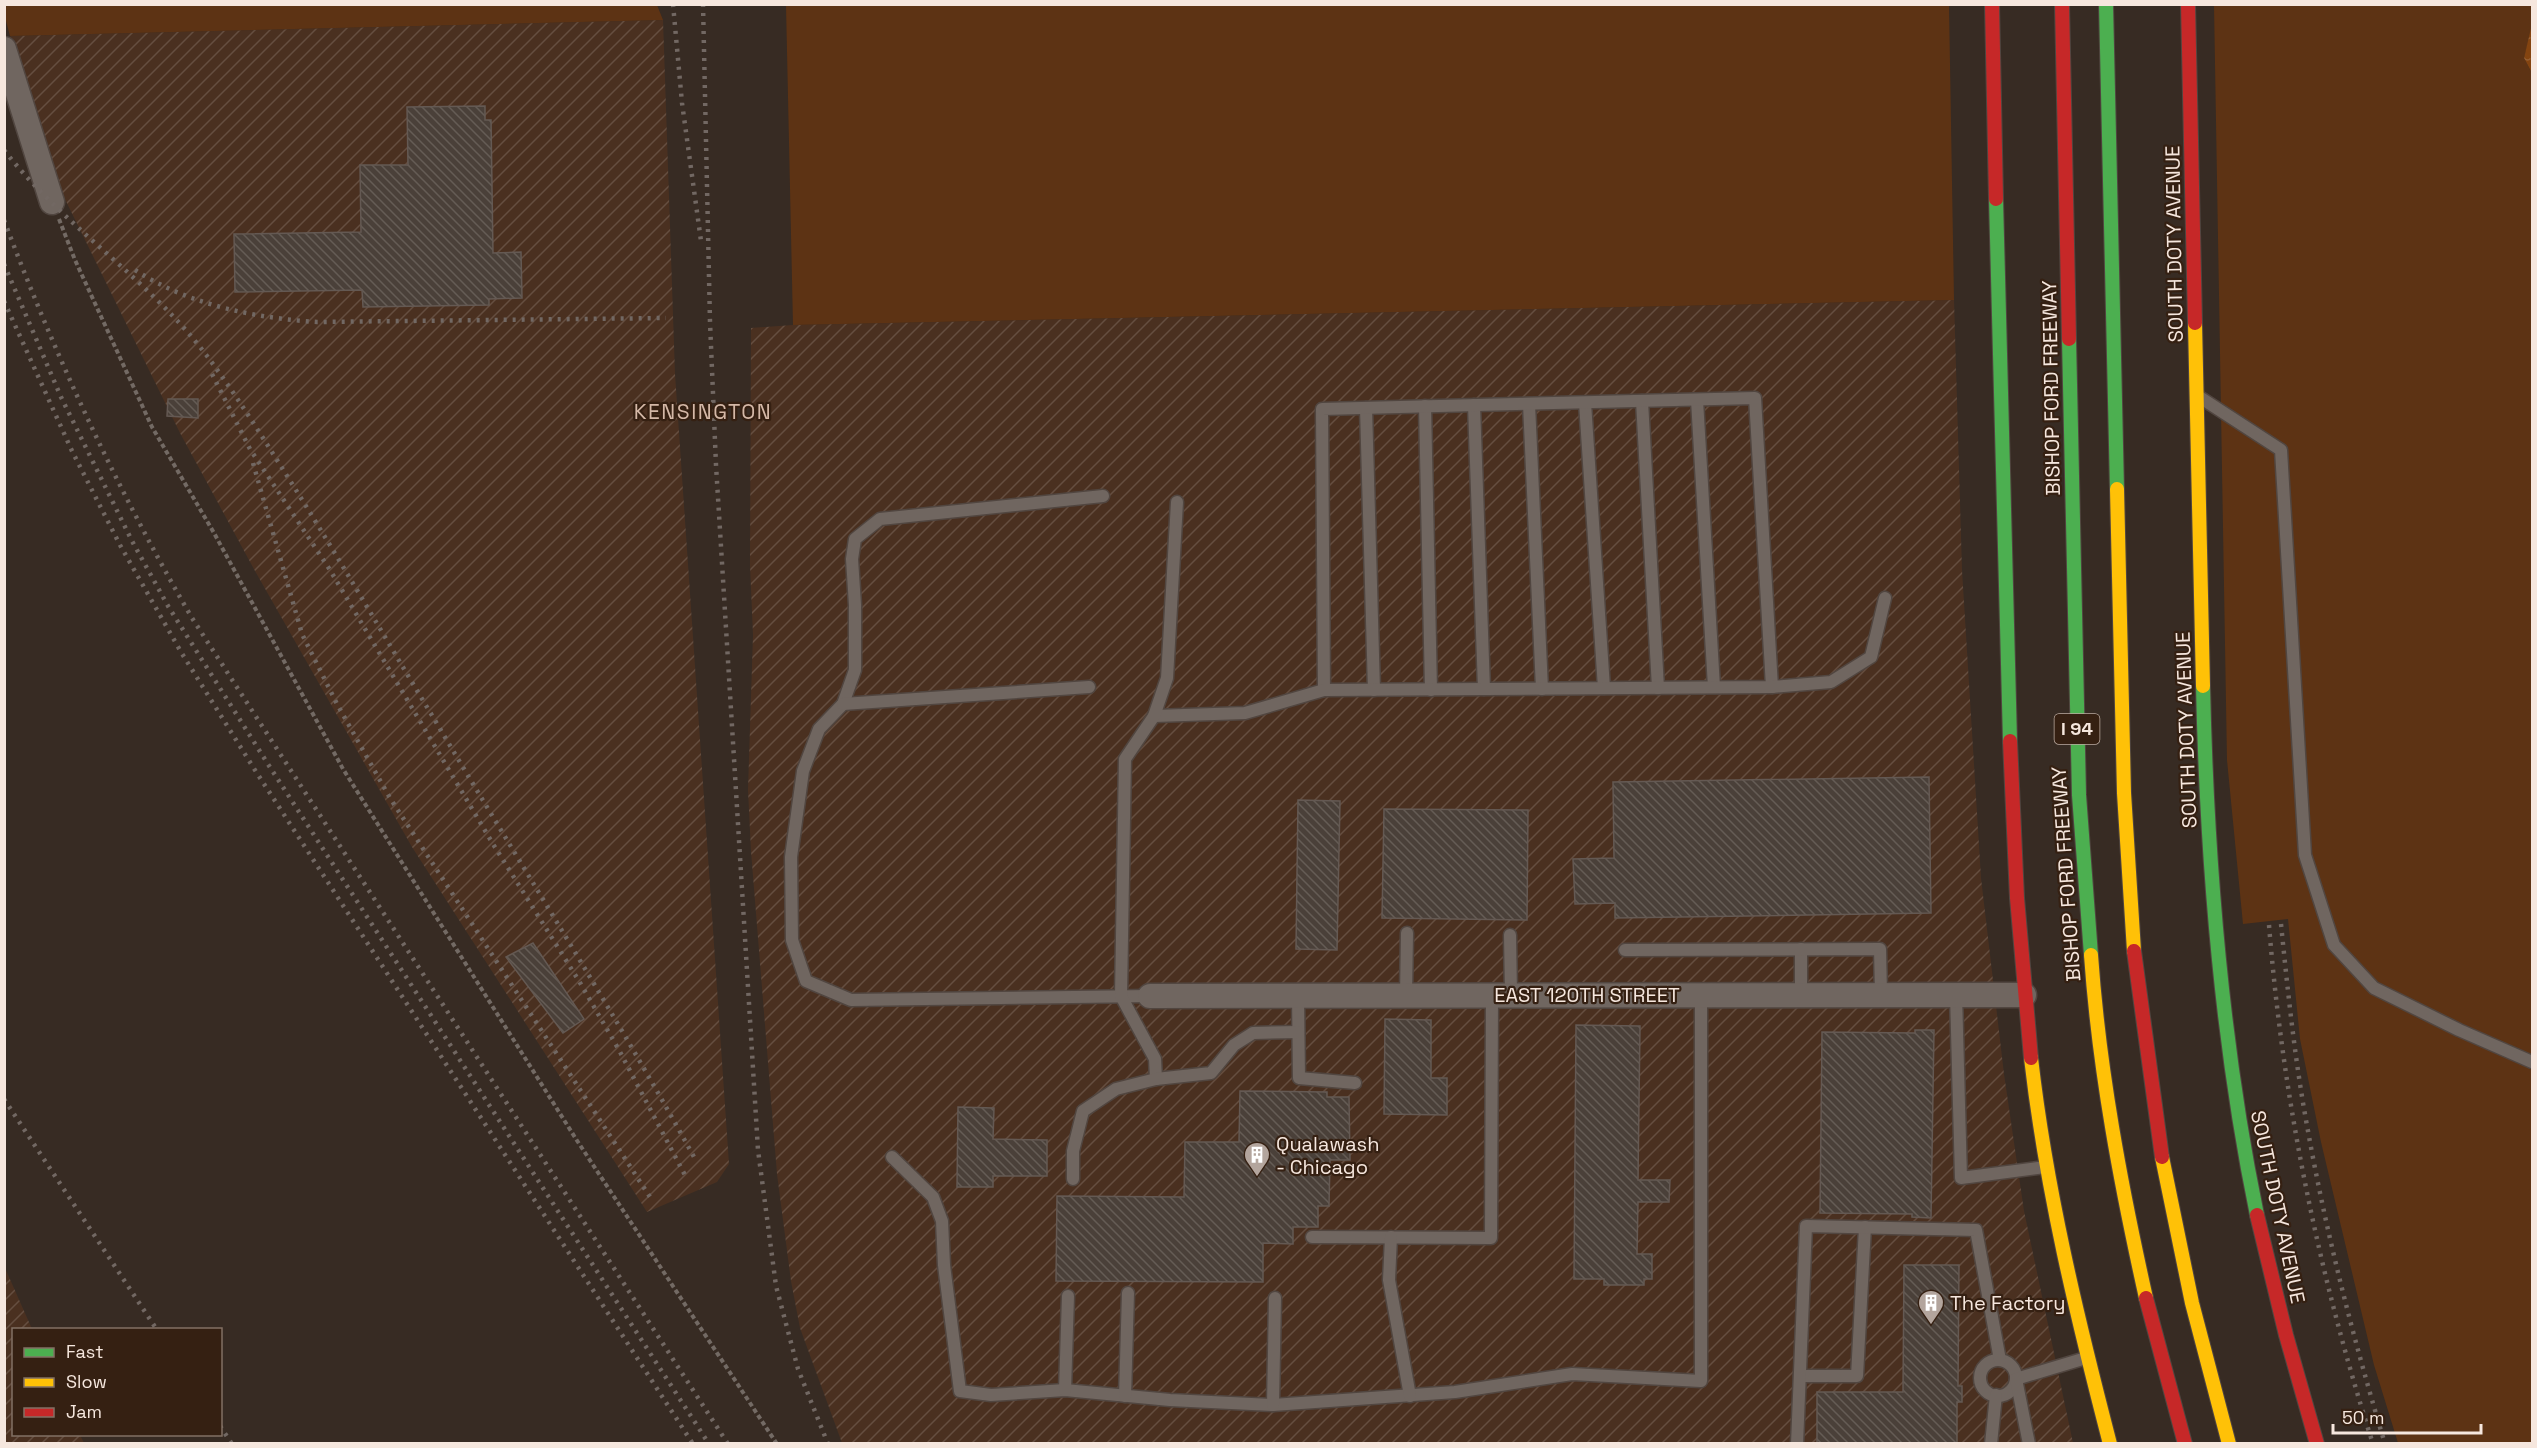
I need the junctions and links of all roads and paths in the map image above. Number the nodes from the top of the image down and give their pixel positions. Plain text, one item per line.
1 (1992, 4) edge
2 (2062, 4) edge
3 (2106, 4) edge
4 (2188, 4) edge
5 (4, 49) edge
6 (52, 202) joint
7 (2197, 396) junction
8 (1697, 400) junction
9 (1642, 401) junction
10 (1585, 402) junction
11 (1529, 404) junction
12 (1474, 405) junction
13 (1425, 406) junction
14 (1366, 408) junction
15 (1103, 496) dead end
16 (1178, 502) dead end
17 (1885, 598) dead end
18 (1089, 687) dead end
19 (1714, 687) junction
20 (1772, 687) junction
21 (1604, 688) junction
22 (1658, 688) junction
23 (1484, 689) junction
24 (1542, 689) junction
25 (1324, 690) junction
26 (1374, 690) junction
27 (1431, 690) junction
28 (843, 704) junction
29 (1154, 716) junction
30 (1407, 933) dead end
31 (1510, 934) dead end
32 (1801, 949) junction
33 (1625, 950) dead end
34 (1801, 994) junction
35 (1881, 994) junction
36 (1956, 994) junction
37 (1406, 995) junction
38 (1501, 995) junction
39 (1701, 995) junction
40 (2024, 995) junction
41 (1121, 996) junction
42 (1150, 996) joint
43 (1298, 996) junction
44 (1298, 1032) junction
45 (2532, 1062) edge
46 (1156, 1079) junction
47 (1355, 1083) dead end
48 (892, 1157) dead end
49 (2047, 1167) junction
50 (1073, 1179) dead end
51 (1865, 1227) junction
52 (1312, 1237) dead end
53 (1391, 1238) junction
54 (1128, 1293) dead end
55 (1068, 1296) dead end
56 (1275, 1298) dead end
57 (2088, 1358) junction
58 (2000, 1360) junction
59 (1800, 1376) junction
60 (2016, 1380) junction
61 (1065, 1390) junction
62 (1996, 1395) junction
63 (1125, 1396) junction
64 (1410, 1396) junction
65 (1273, 1405) junction
66 (777, 1443) edge
67 (1797, 1443) edge
68 (1991, 1443) edge
69 (2029, 1443) edge
70 (2110, 1443) edge
71 (2185, 1443) edge
72 (2229, 1443) edge
73 (2317, 1443) edge

1 - 40 main road
2 - 71 main road, BISHOP FORD FREEWAY / I 94
3 - 72 main road, I 94
4 - 7 main road, SOUTH DOTY AVENUE
5 - 6 street
6 - 66 path
7 - 45 lane
7 - 73 main road, SOUTH DOTY AVENUE
8 - 9 lane
8 - 19 lane
8 - 20 lane
9 - 10 lane
9 - 22 lane
10 - 11 lane
10 - 21 lane
11 - 12 lane
11 - 24 lane
12 - 13 lane
12 - 23 lane
13 - 14 lane
13 - 27 lane
14 - 25 lane
14 - 26 lane
15 - 28 lane
16 - 29 lane
17 - 20 lane
18 - 28 lane
19 - 20 lane
19 - 22 lane
21 - 22 lane
21 - 24 lane
23 - 24 lane
23 - 27 lane
25 - 26 lane
25 - 29 lane
26 - 27 lane
28 - 41 lane
29 - 41 lane
30 - 37 lane
31 - 38 lane
32 - 33 lane
32 - 34 lane
32 - 35 lane
34 - 35 street, EAST 120TH STREET
34 - 39 street, EAST 120TH STREET
35 - 36 street, EAST 120TH STREET
36 - 40 street, EAST 120TH STREET
36 - 49 lane
37 - 38 street, EAST 120TH STREET
37 - 43 street, EAST 120TH STREET
38 - 39 street, EAST 120TH STREET
38 - 53 lane
39 - 64 lane
40 - 49 main road
41 - 42 lane
41 - 46 lane
42 - 43 street, EAST 120TH STREET
43 - 44 lane
44 - 46 lane
44 - 47 lane
46 - 50 lane
48 - 61 lane
49 - 57 main road
51 - 58 lane
51 - 59 lane
51 - 59 lane
52 - 53 lane
53 - 64 lane
54 - 63 lane
55 - 61 lane
56 - 65 lane
57 - 60 lane
57 - 70 main road
58 - 60 lane
58 - 62 lane
59 - 67 lane
60 - 62 lane
60 - 69 lane
61 - 63 lane
62 - 68 lane
63 - 65 lane
64 - 65 lane

